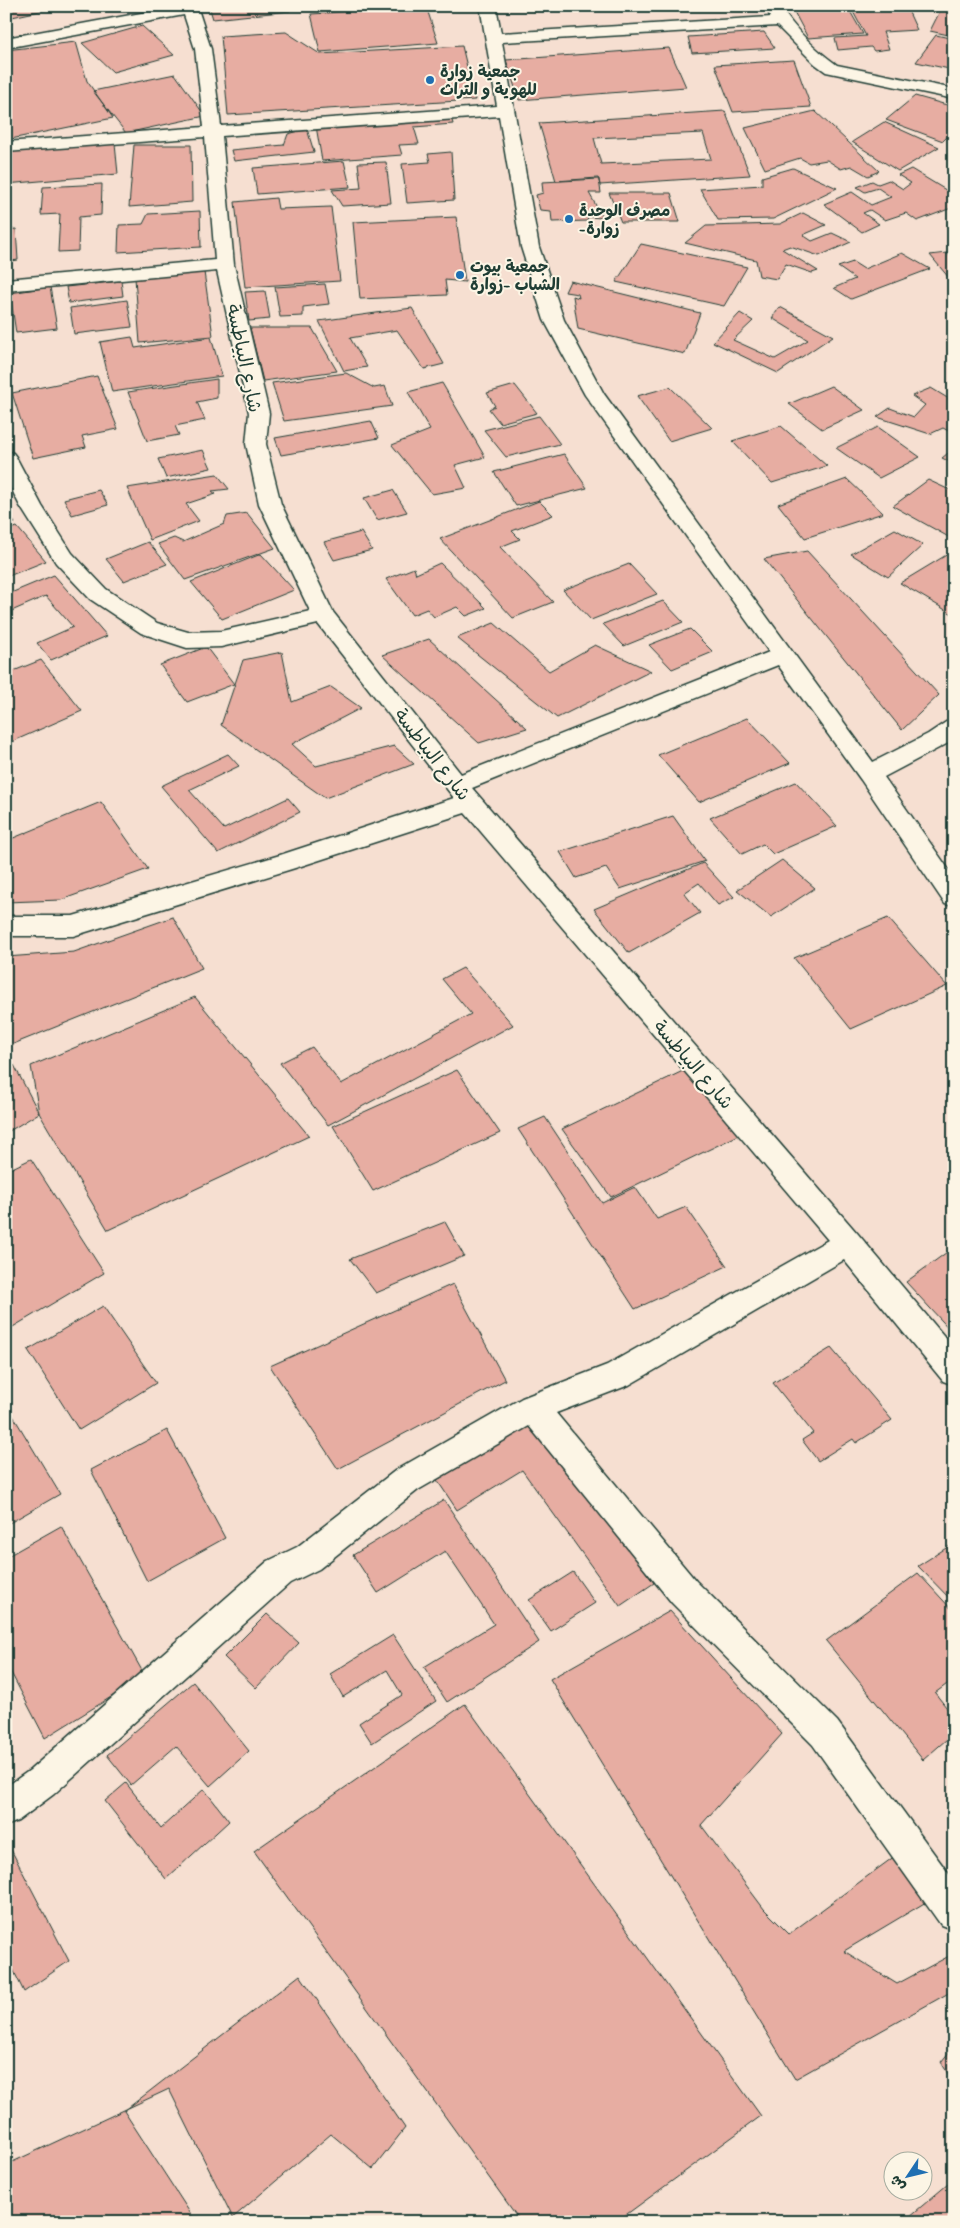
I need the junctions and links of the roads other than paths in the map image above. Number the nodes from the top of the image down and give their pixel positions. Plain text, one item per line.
1 (488, 6) edge
2 (772, 6) edge
3 (189, 8) edge
4 (781, 21) junction
5 (495, 38) junction
6 (6, 43) edge
7 (954, 94) edge
8 (507, 110) junction
9 (213, 130) junction
10 (6, 147) edge
11 (225, 265) junction
12 (6, 286) edge
13 (6, 456) edge
14 (323, 615) junction
15 (782, 655) junction
16 (954, 728) edge
17 (869, 774) junction
18 (463, 793) junction
19 (954, 897) edge
20 (6, 926) edge
21 (848, 1243) junction
22 (954, 1371) edge
23 (533, 1408) junction
24 (6, 1809) edge
25 (954, 1912) edge

1 - 5 street
2 - 4 street
3 - 6 street
3 - 9 street, شارع البياطسة
4 - 5 street
4 - 7 street
5 - 8 street
8 - 9 street
8 - 15 street
9 - 10 street
9 - 11 street, شارع البياطسة
11 - 12 street
11 - 14 street, شارع البياطسة
13 - 14 street
14 - 18 street, شارع البياطسة
15 - 17 street
15 - 18 street
16 - 17 street
17 - 19 street
18 - 20 street
18 - 21 street, شارع البياطسة
21 - 22 street, شارع البياطسة
21 - 23 street
23 - 24 street
23 - 25 street

